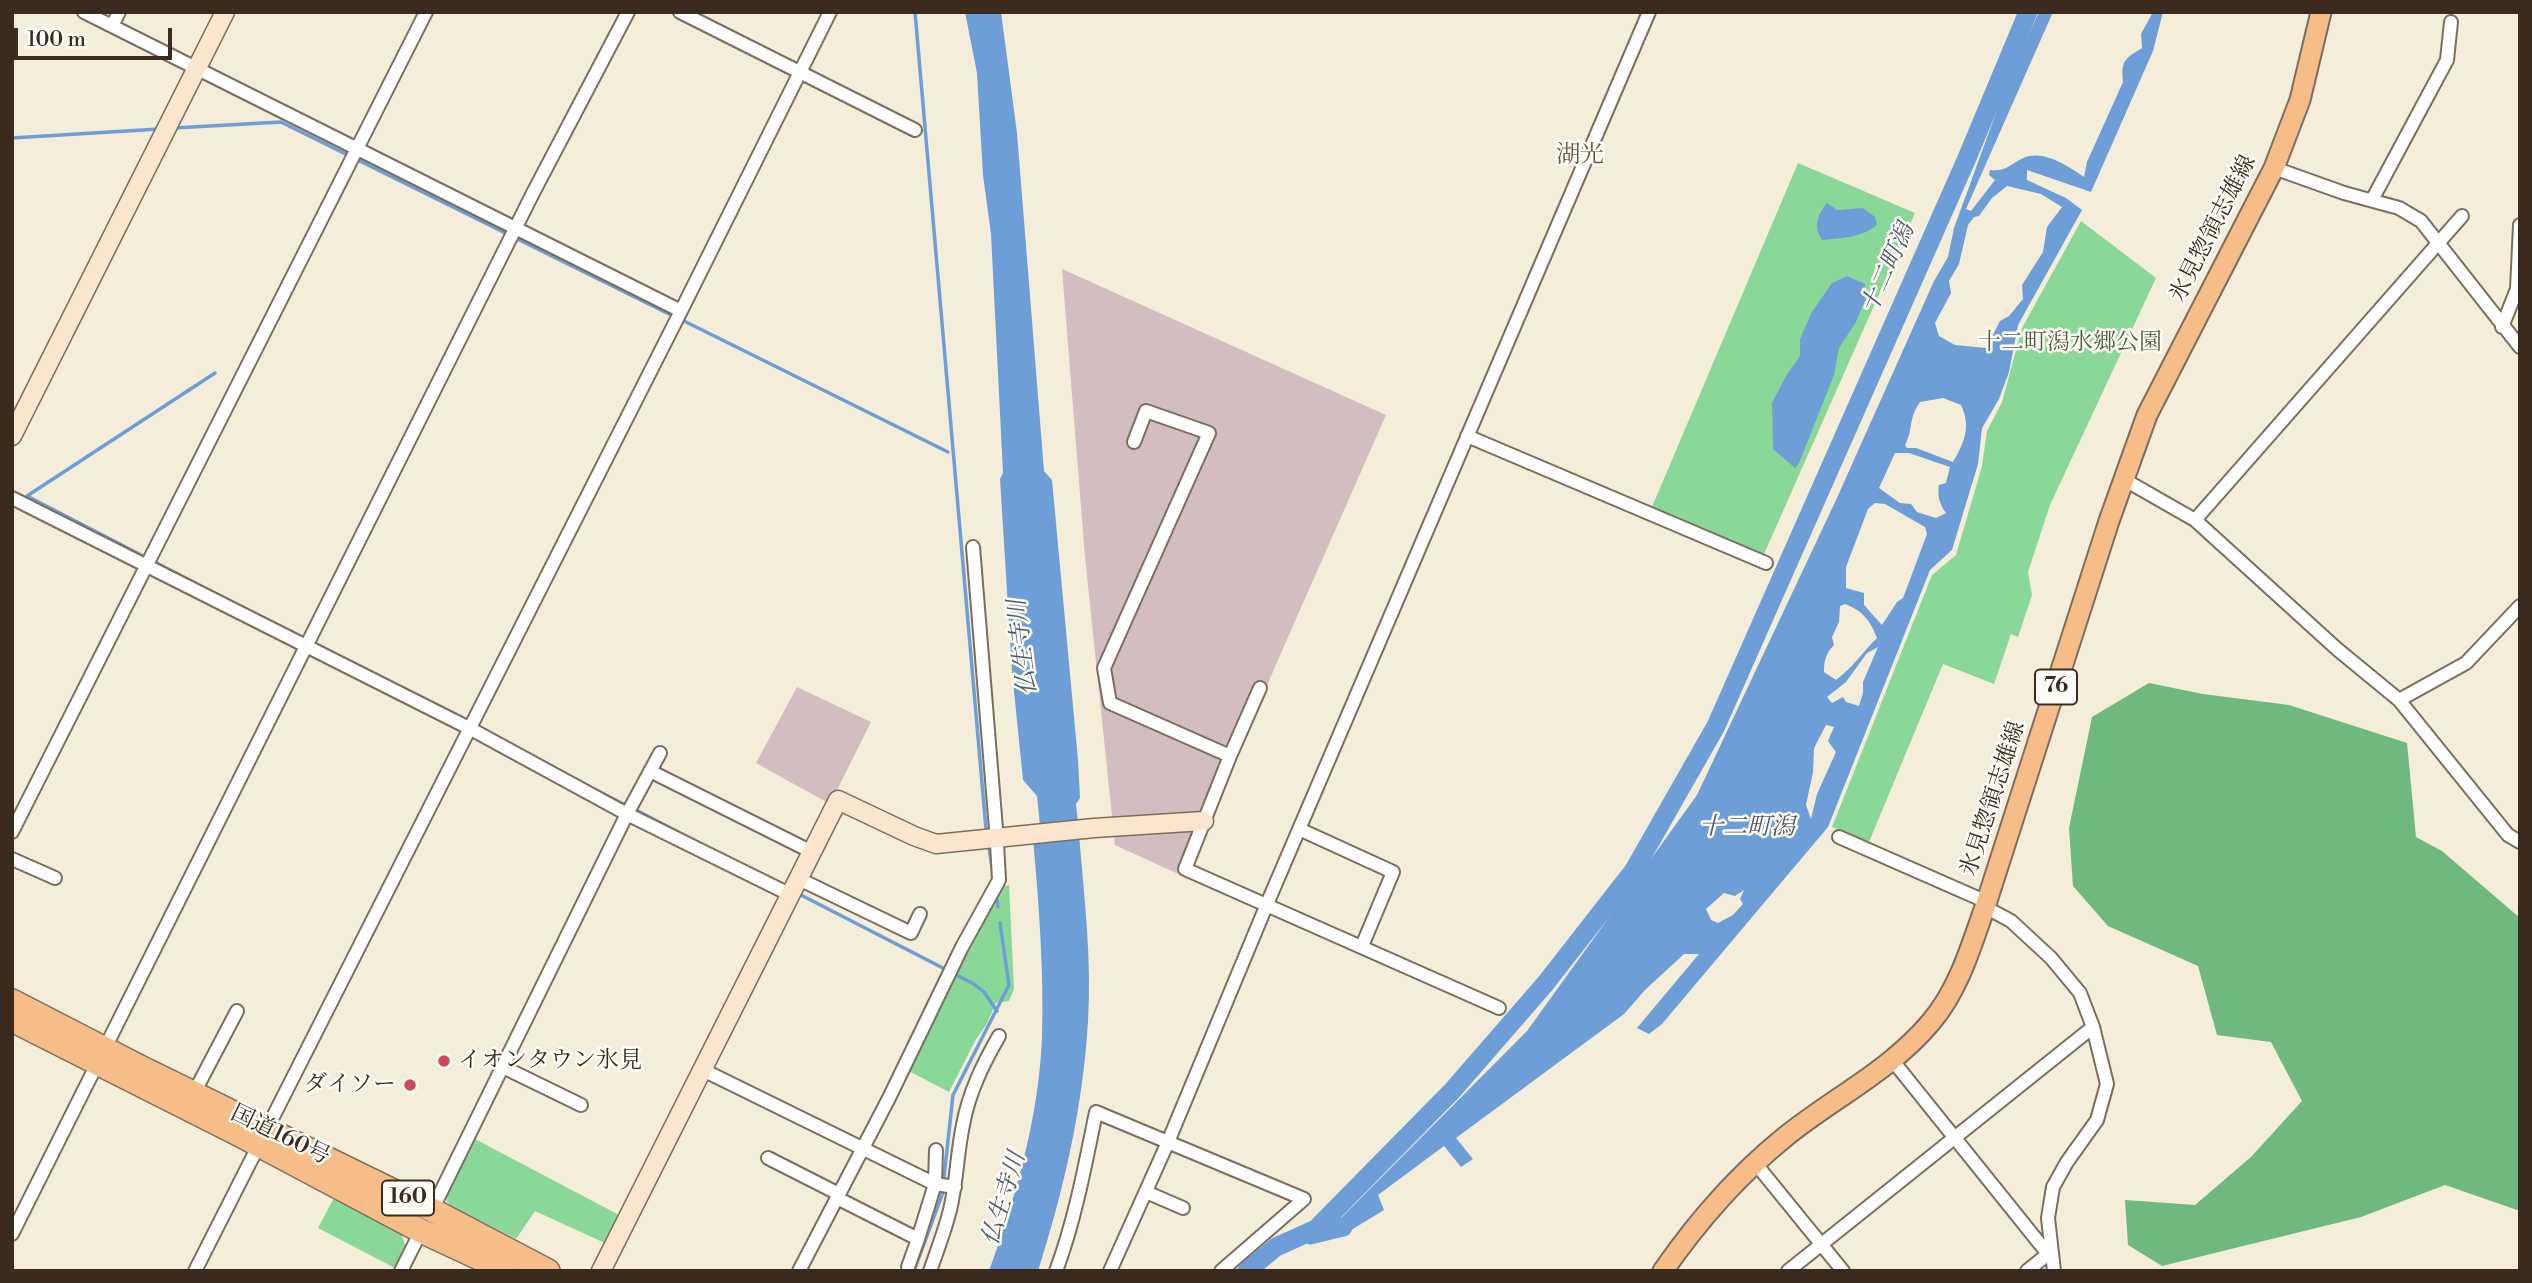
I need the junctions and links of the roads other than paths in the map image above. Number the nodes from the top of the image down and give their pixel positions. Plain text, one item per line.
1 (84, 12) edge
2 (119, 12) edge
3 (225, 12) edge
4 (426, 12) edge
5 (628, 12) edge
6 (680, 12) edge
7 (830, 12) edge
8 (1649, 12) edge
9 (2321, 12) edge
10 (2451, 22) dead end
11 (112, 26) junction
12 (197, 69) junction
13 (799, 73) junction
14 (915, 130) dead end
15 (358, 149) junction
16 (2274, 168) junction
17 (2372, 200) junction
18 (2462, 216) dead end
19 (2520, 225) edge
20 (516, 228) junction
21 (2439, 245) junction
22 (681, 311) junction
23 (2502, 327) junction
24 (2520, 348) edge
25 (12, 436) edge
26 (1467, 436) junction
27 (1134, 442) dead end
28 (2125, 480) junction
29 (12, 498) edge
30 (2195, 520) junction
31 (973, 547) dead end
32 (1766, 563) dead end
33 (147, 565) junction
34 (2520, 606) edge
35 (307, 646) junction
36 (1260, 688) dead end
37 (2399, 700) junction
38 (469, 728) junction
39 (660, 753) dead end
40 (1230, 756) junction
41 (650, 771) junction
42 (627, 814) junction
43 (1204, 821) junction
44 (1299, 828) junction
45 (12, 832) edge
46 (1839, 837) dead end
47 (2520, 842) edge
48 (812, 852) junction
49 (12, 859) edge
50 (55, 878) dead end
51 (795, 887) junction
52 (1267, 904) junction
53 (1986, 904) junction
54 (920, 914) dead end
55 (1362, 946) junction
56 (12, 1001) edge
57 (1499, 1008) dead end
58 (237, 1011) dead end
59 (12, 1020) edge
60 (2093, 1027) junction
61 (999, 1036) dead end
62 (101, 1056) junction
63 (1893, 1060) junction
64 (502, 1067) junction
65 (701, 1069) junction
66 (194, 1093) junction
67 (581, 1105) dead end
68 (261, 1136) junction
69 (1955, 1138) junction
70 (1168, 1142) junction
71 (862, 1149) junction
72 (936, 1150) dead end
73 (768, 1158) dead end
74 (1756, 1164) junction
75 (935, 1184) junction
76 (955, 1187) junction
77 (1146, 1192) junction
78 (838, 1196) junction
79 (1183, 1208) dead end
80 (432, 1210) junction
81 (421, 1231) junction
82 (12, 1234) edge
83 (918, 1239) junction
84 (1821, 1244) junction
85 (2050, 1254) junction
86 (908, 1267) dead end
87 (195, 1271) edge
88 (401, 1271) edge
89 (507, 1271) edge
90 (548, 1271) edge
91 (601, 1271) edge
92 (799, 1271) edge
93 (930, 1271) edge
94 (1056, 1271) edge
95 (1110, 1271) edge
96 (1221, 1271) edge
97 (1663, 1271) edge
98 (1788, 1271) edge
99 (1843, 1271) edge
100 (2027, 1271) edge
101 (2054, 1271) edge

1 - 11 street
2 - 11 street
3 - 12 street
4 - 15 street
5 - 20 street
6 - 13 street
7 - 13 street
8 - 26 street
9 - 16 main road, 氷見惣領志雄線 / 76
10 - 17 street
11 - 12 street
12 - 15 street
12 - 25 street
13 - 14 street
13 - 22 street
15 - 20 street
15 - 33 street
16 - 17 street
16 - 28 main road, 氷見惣領志雄線 / 76
17 - 21 street
18 - 21 street
19 - 23 street
20 - 22 street
20 - 35 street
21 - 23 street
21 - 30 street
22 - 38 street
23 - 24 street
26 - 32 street
26 - 44 street
27 - 40 street
28 - 30 street
28 - 53 main road, 氷見惣領志雄線 / 76
29 - 33 street
30 - 37 street
31 - 71 street
33 - 35 street
33 - 45 street
34 - 37 street
35 - 38 street
35 - 62 street
36 - 40 street
37 - 47 street
38 - 42 street
38 - 68 street
39 - 41 street
40 - 43 street
41 - 42 street
41 - 48 street
42 - 51 street
42 - 64 street
43 - 48 street
43 - 52 street
44 - 52 street
44 - 55 street
46 - 53 street
48 - 51 street
49 - 50 street
51 - 54 street
51 - 65 street
52 - 55 street
52 - 70 street
53 - 60 street
53 - 63 main road, 氷見惣領志雄線 / 76
55 - 57 street
56 - 62 highway, 国道160号 / 160
58 - 66 street
59 - 62 highway, 国道160号 / 160
60 - 69 street
60 - 85 street
61 - 76 street
62 - 66 highway, 国道160号 / 160
62 - 68 highway, 国道160号 / 160
62 - 82 street
63 - 69 street
63 - 74 main road, 氷見惣領志雄線 / 76
64 - 67 street
64 - 80 street
65 - 71 street
65 - 91 street
66 - 68 highway, 国道160号 / 160
68 - 80 highway, 国道160号 / 160
68 - 81 highway, 国道160号 / 160
68 - 87 street
69 - 84 street
69 - 85 street
70 - 77 street
70 - 94 street
70 - 96 street
71 - 75 street
71 - 78 street
72 - 75 street
73 - 78 street
74 - 84 street
74 - 97 main road, 氷見惣領志雄線 / 76
75 - 76 street
75 - 83 street
76 - 93 street
77 - 79 street
77 - 95 street
78 - 83 street
78 - 92 street
80 - 90 highway, 国道160号 / 160
81 - 88 street
81 - 89 highway, 国道160号 / 160
83 - 86 street
84 - 98 street
84 - 99 street
85 - 100 street
85 - 101 street

